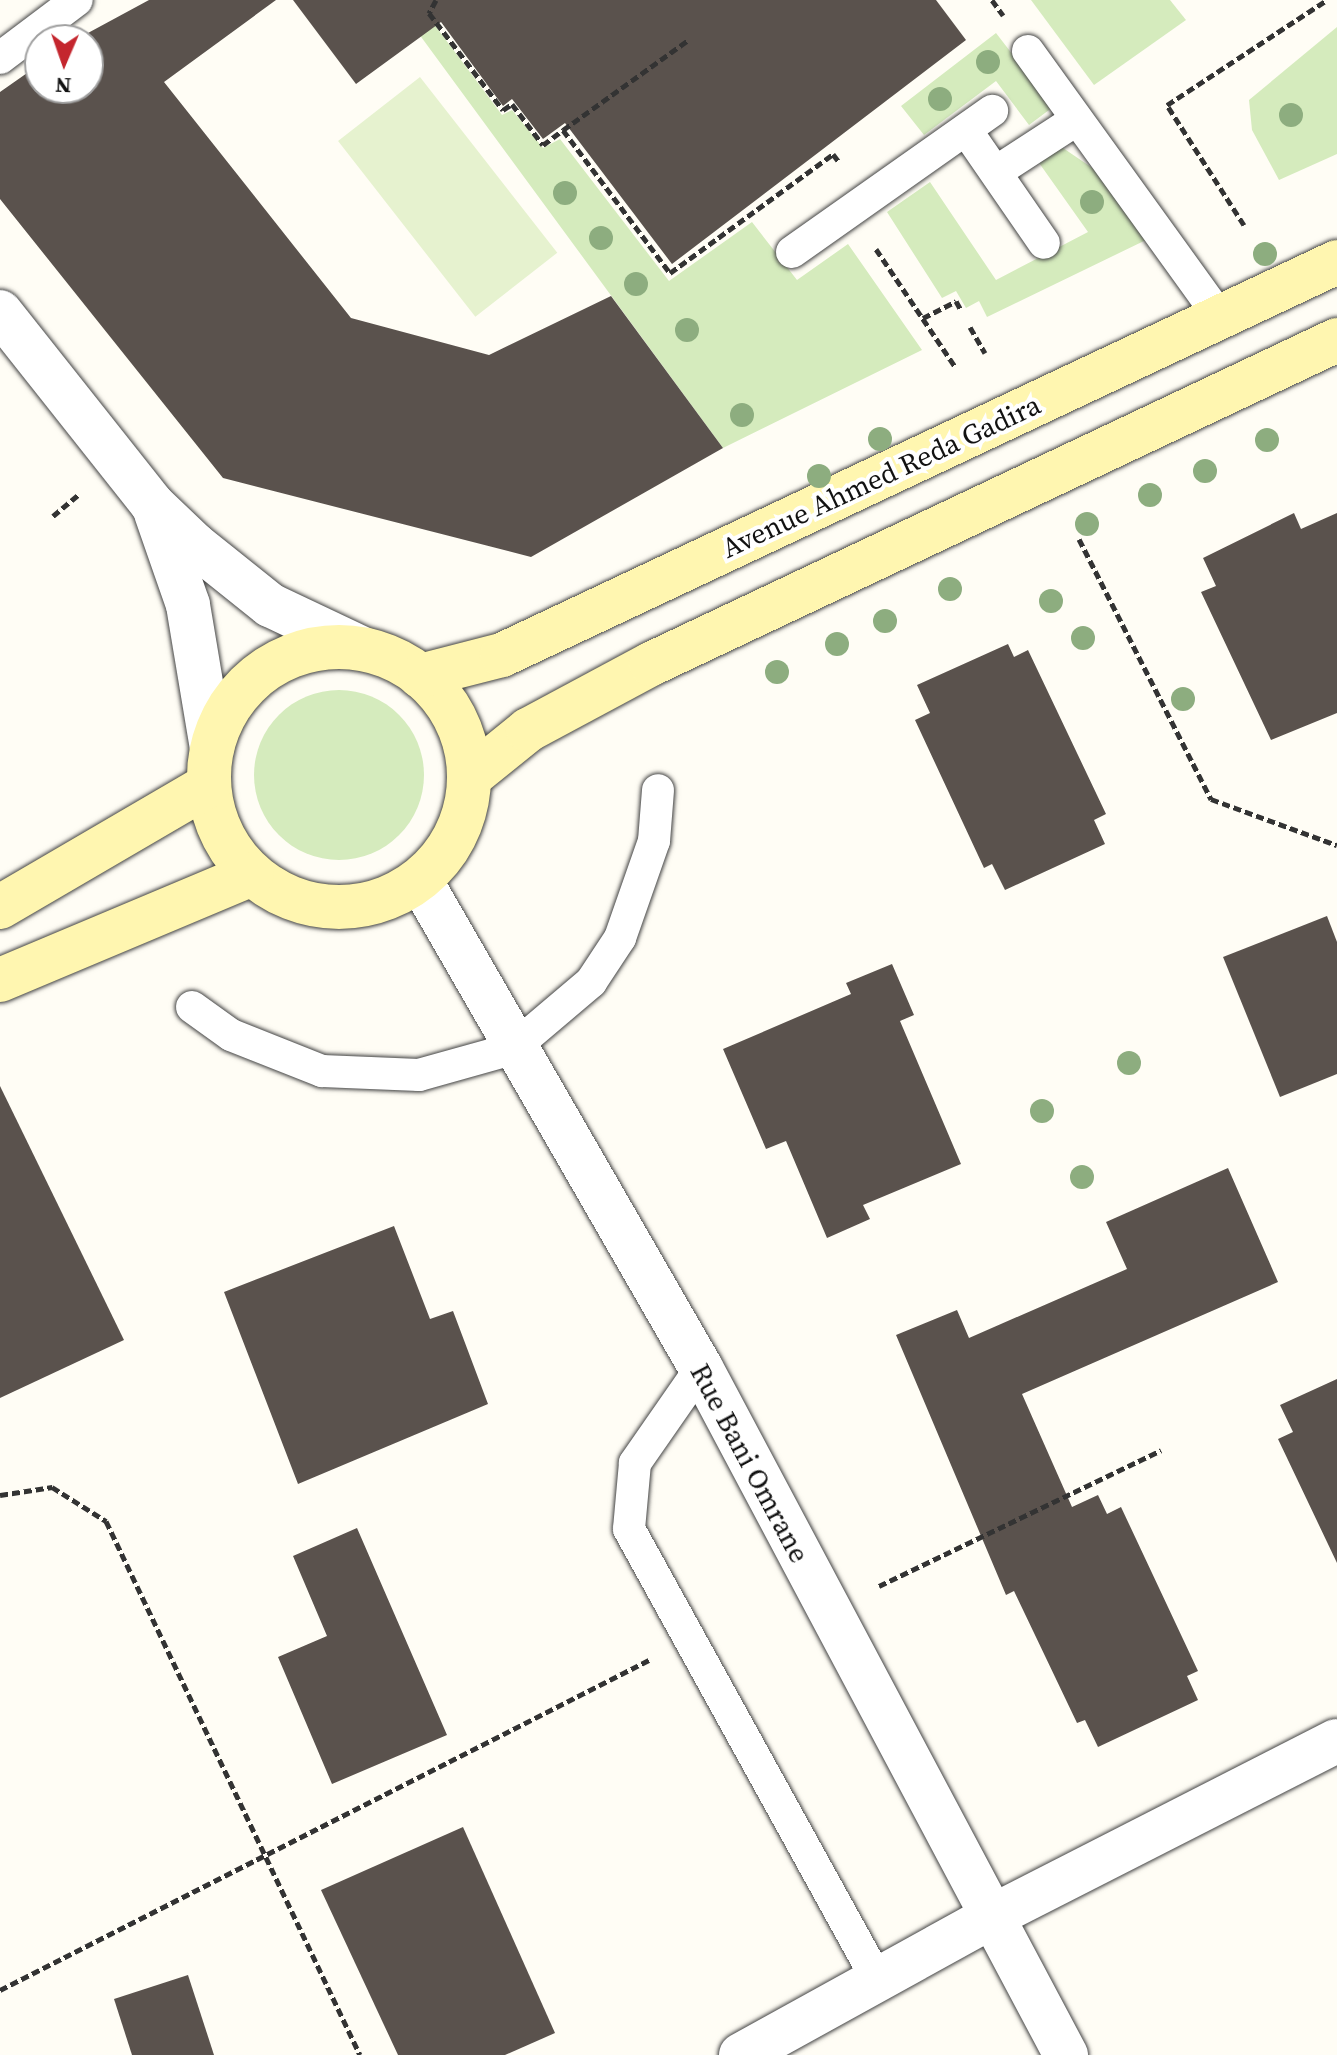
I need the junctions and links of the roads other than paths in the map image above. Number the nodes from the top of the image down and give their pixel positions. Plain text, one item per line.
1 (77, 0) edge
2 (1028, 51) dead end
3 (0, 58) edge
4 (992, 111) dead end
5 (1076, 120) junction
6 (966, 130) junction
7 (996, 172) junction
8 (1044, 243) dead end
9 (792, 252) dead end
10 (1337, 262) edge
11 (0, 312) edge
12 (1220, 317) junction
13 (1337, 340) edge
14 (152, 504) junction
15 (359, 647) junction
16 (420, 676) junction
17 (210, 766) junction
18 (470, 777) junction
19 (658, 790) dead end
20 (252, 874) junction
21 (420, 880) junction
22 (0, 907) edge
23 (0, 980) edge
24 (192, 1007) dead end
25 (512, 1049) junction
26 (701, 1368) junction
27 (1337, 1741) edge
28 (989, 1918) junction
29 (877, 1979) junction
30 (741, 2055) edge
31 (1066, 2055) edge

1 - 3 lane
2 - 5 lane
4 - 6 lane
5 - 7 lane
5 - 12 lane
6 - 7 lane
6 - 9 lane
7 - 8 lane
10 - 12 main road, Avenue Ahmed Reda Gadira
11 - 14 street
12 - 16 main road, Avenue Ahmed Reda Gadira
13 - 18 main road
14 - 15 street
14 - 17 street
15 - 16 main road
15 - 17 main road
16 - 18 main road
17 - 20 main road
17 - 22 main road
18 - 21 main road
19 - 25 lane
20 - 21 main road
20 - 23 main road
21 - 25 street, Rue Bani Omrane
24 - 25 lane
25 - 26 street, Rue Bani Omrane
26 - 28 street, Rue Bani Omrane
26 - 29 lane
27 - 28 street
28 - 29 street
28 - 31 street, Rue Bani Omrane
29 - 30 street

